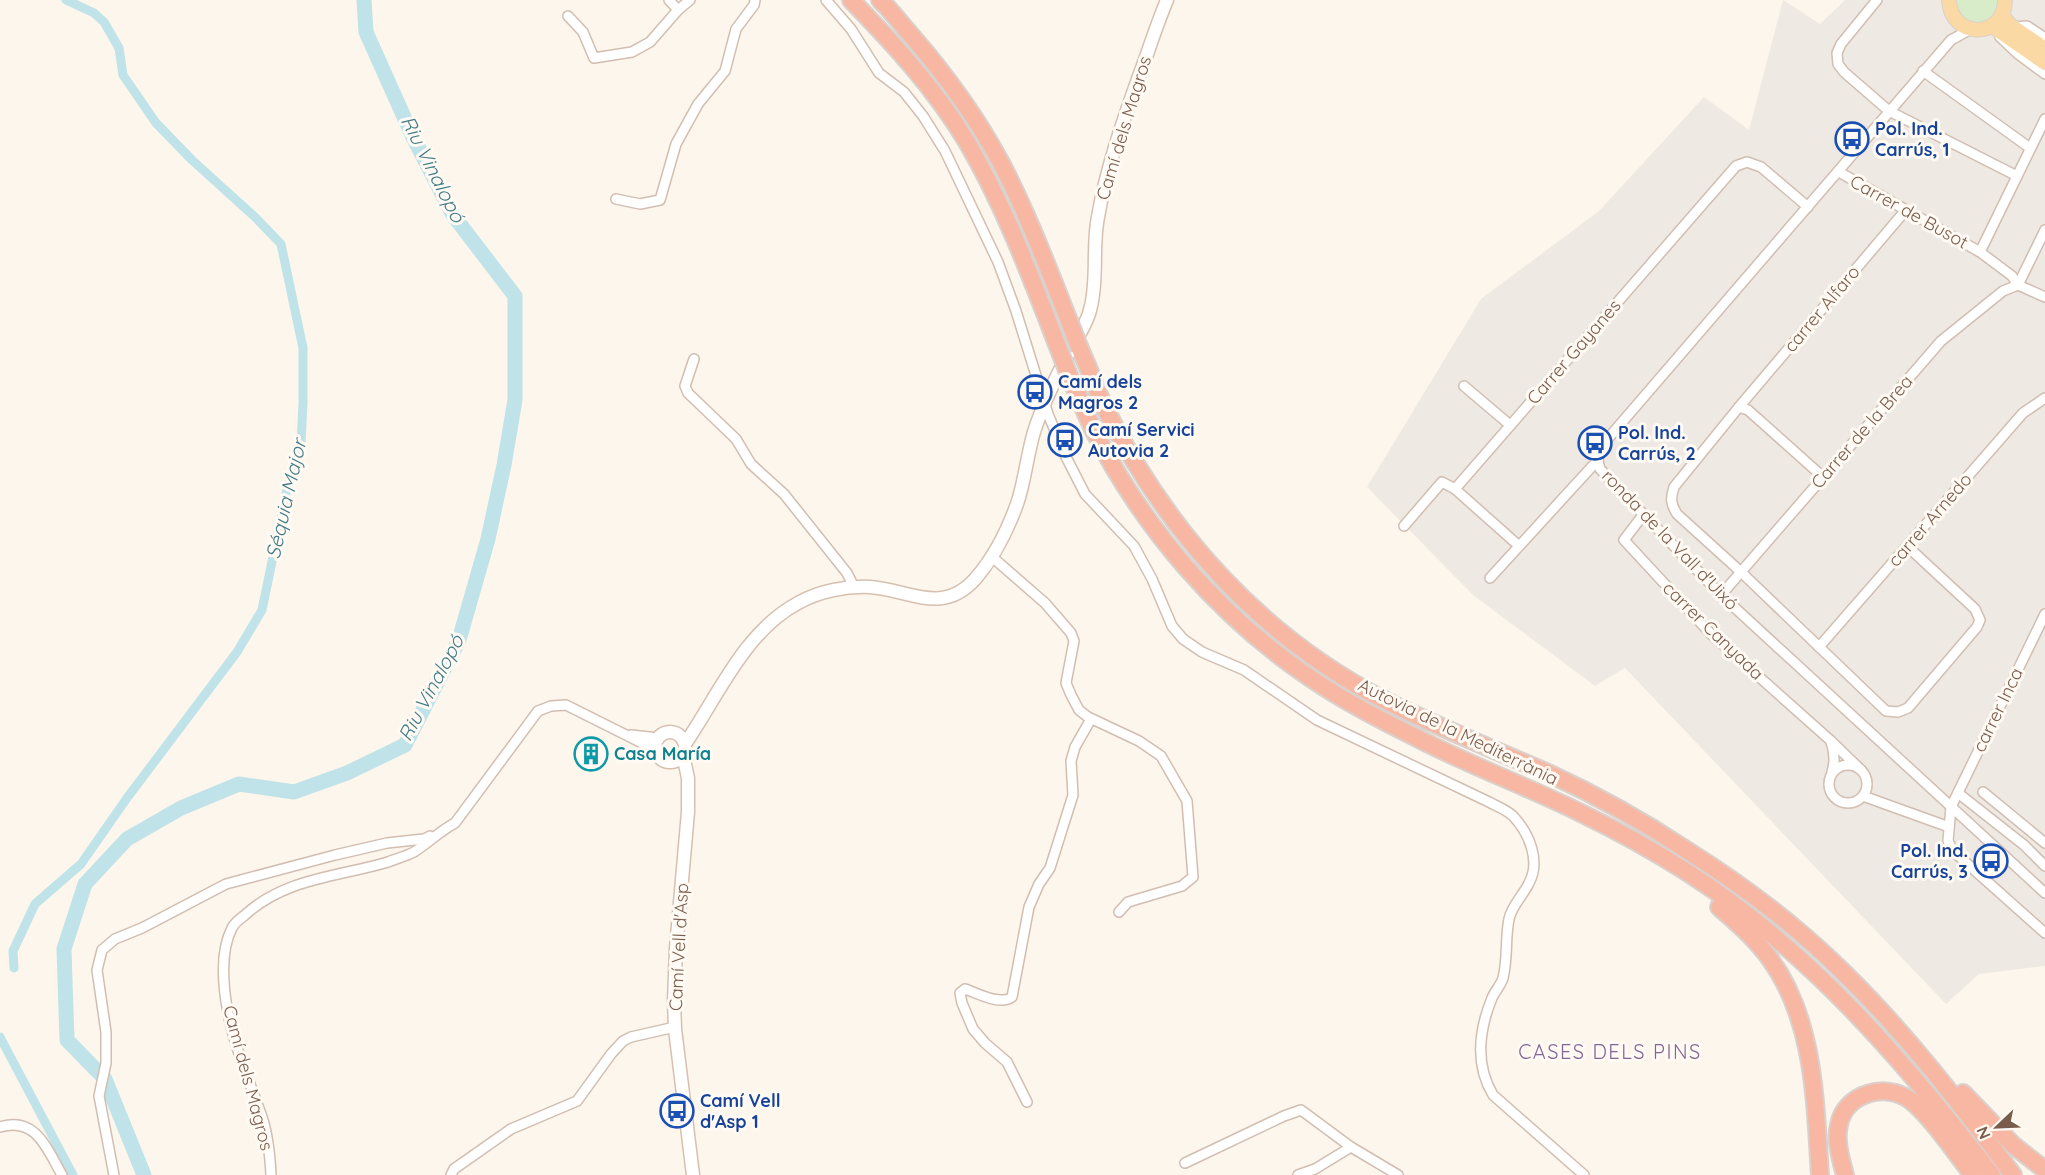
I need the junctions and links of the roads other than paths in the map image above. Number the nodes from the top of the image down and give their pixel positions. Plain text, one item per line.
1 (669, 0) edge
2 (690, 0) edge
3 (755, 0) edge
4 (826, 0) edge
5 (851, 0) edge
6 (880, 0) edge
7 (1167, 0) edge
8 (1877, 0) edge
9 (1949, 0) edge
10 (2005, 0) edge
11 (678, 10) junction
12 (2002, 15) junction
13 (568, 16) dead end
14 (1956, 21) junction
15 (1994, 27) junction
16 (2014, 27) junction
17 (1971, 29) junction
18 (2045, 38) edge
19 (1951, 40) junction
20 (2045, 49) edge
21 (2045, 63) edge
22 (1923, 71) junction
23 (2045, 74) edge
24 (1889, 111) junction
25 (2045, 119) edge
26 (2030, 148) junction
27 (1839, 172) junction
28 (2017, 176) junction
29 (616, 199) dead end
30 (1808, 207) junction
31 (1905, 211) junction
32 (2045, 230) edge
33 (1980, 252) junction
34 (2018, 285) junction
35 (2045, 297) edge
36 (694, 359) dead end
37 (1464, 386) dead end
38 (2045, 398) edge
39 (1045, 400) junction
40 (1740, 408) junction
41 (1510, 425) junction
42 (1597, 461) junction
43 (1823, 477) junction
44 (1455, 489) junction
45 (1643, 515) junction
46 (1404, 526) dead end
47 (1518, 545) junction
48 (1907, 546) junction
49 (991, 556) junction
50 (1741, 572) junction
51 (1490, 578) dead end
52 (854, 587) junction
53 (1721, 595) junction
54 (2045, 614) edge
55 (1819, 647) junction
56 (702, 717) junction
57 (1091, 719) junction
58 (675, 733) junction
59 (1830, 740) junction
60 (657, 744) junction
61 (684, 750) junction
62 (669, 762) junction
63 (1860, 770) junction
64 (1831, 774) junction
65 (687, 790) junction
66 (1983, 792) dead end
67 (1958, 793) junction
68 (1863, 796) junction
69 (1951, 807) junction
70 (1949, 827) junction
71 (438, 832) junction
72 (1663, 835) junction
73 (2045, 843) edge
74 (1651, 851) junction
75 (2045, 866) edge
76 (2045, 893) edge
77 (1119, 912) dead end
78 (2045, 933) edge
79 (675, 1027) junction
80 (1027, 1102) dead end
81 (0, 1127) edge
82 (1352, 1147) junction
83 (1185, 1163) dead end
84 (2045, 1170) edge
85 (62, 1175) edge
86 (114, 1175) edge
87 (271, 1175) edge
88 (451, 1175) edge
89 (693, 1175) edge
90 (1298, 1175) edge
91 (1398, 1175) edge
92 (1584, 1175) edge
93 (1820, 1175) edge
94 (1845, 1175) edge
95 (1972, 1175) edge
96 (1992, 1175) edge
97 (2013, 1175) edge

1 - 11 street
2 - 11 street
3 - 29 street
4 - 39 street
5 - 74 highway, Autovia de la Mediterrània, bridge
6 - 72 highway, Autovia de la Mediterrània, bridge
7 - 39 street, Camí dels Magros
8 - 24 street
9 - 14 main road
10 - 12 main road
11 - 13 street
12 - 15 main road
12 - 16 main road
14 - 17 main road
14 - 19 street, ronda de la Vall d'Uixó
15 - 17 main road
15 - 21 main road
15 - 23 street
16 - 18 street
16 - 20 main road
17 - 19 street, ronda de la Vall d'Uixó
19 - 22 street, ronda de la Vall d'Uixó
22 - 24 street, ronda de la Vall d'Uixó
22 - 26 street
24 - 27 street, ronda de la Vall d'Uixó
24 - 28 street
25 - 26 street
26 - 28 street
27 - 30 street, ronda de la Vall d'Uixó
27 - 31 street, Carrer de Busot
28 - 33 street
30 - 41 street, Carrer Gayanes
30 - 42 street, ronda de la Vall d'Uixó
31 - 33 street, Carrer de Busot
31 - 40 street, carrer Alfaro
32 - 34 street
33 - 34 street
34 - 35 street
34 - 43 street, Carrer de la Brea
36 - 52 street
37 - 41 street
38 - 48 street, carrer Arnedo
39 - 49 street, Camí dels Magros
39 - 92 street
40 - 43 street
40 - 50 street, carrer Alfaro
41 - 44 street, Carrer Gayanes
42 - 45 street, ronda de la Vall d'Uixó
42 - 47 street
43 - 50 street, Carrer de la Brea
44 - 46 street
44 - 47 street
45 - 53 street, ronda de la Vall d'Uixó
45 - 59 street, carrer Canyada
47 - 51 street
48 - 55 street, carrer Arnedo
48 - 55 street
49 - 52 street, Camí dels Magros
49 - 57 street
50 - 53 street, Carrer de la Brea
50 - 55 street
52 - 56 street, Camí dels Magros
53 - 69 street, ronda de la Vall d'Uixó
54 - 67 street, carrer Inca
56 - 58 street, Camí dels Magros
56 - 61 street, Camí dels Magros
57 - 77 street
57 - 80 street
58 - 60 street
58 - 61 street
59 - 63 street, carrer Canyada
59 - 64 street
60 - 62 street
60 - 71 street, Camí dels Magros
61 - 62 street
61 - 65 street, Camí Vell d'Asp
62 - 65 street
63 - 64 street
63 - 68 street
64 - 68 street
65 - 79 street, Camí Vell d'Asp
66 - 73 street
67 - 69 street, carrer Inca
67 - 75 street
68 - 70 street
69 - 70 street
69 - 76 street, ronda de la Vall d'Uixó
70 - 78 street
71 - 86 street
71 - 87 street, Camí dels Magros
72 - 84 highway
72 - 97 highway, Autovia de la Mediterrània
74 - 93 highway
74 - 96 highway, Autovia de la Mediterrània
79 - 88 street
79 - 89 street, Camí Vell d'Asp
81 - 85 street
82 - 83 street
82 - 90 street
82 - 91 street
94 - 95 highway

